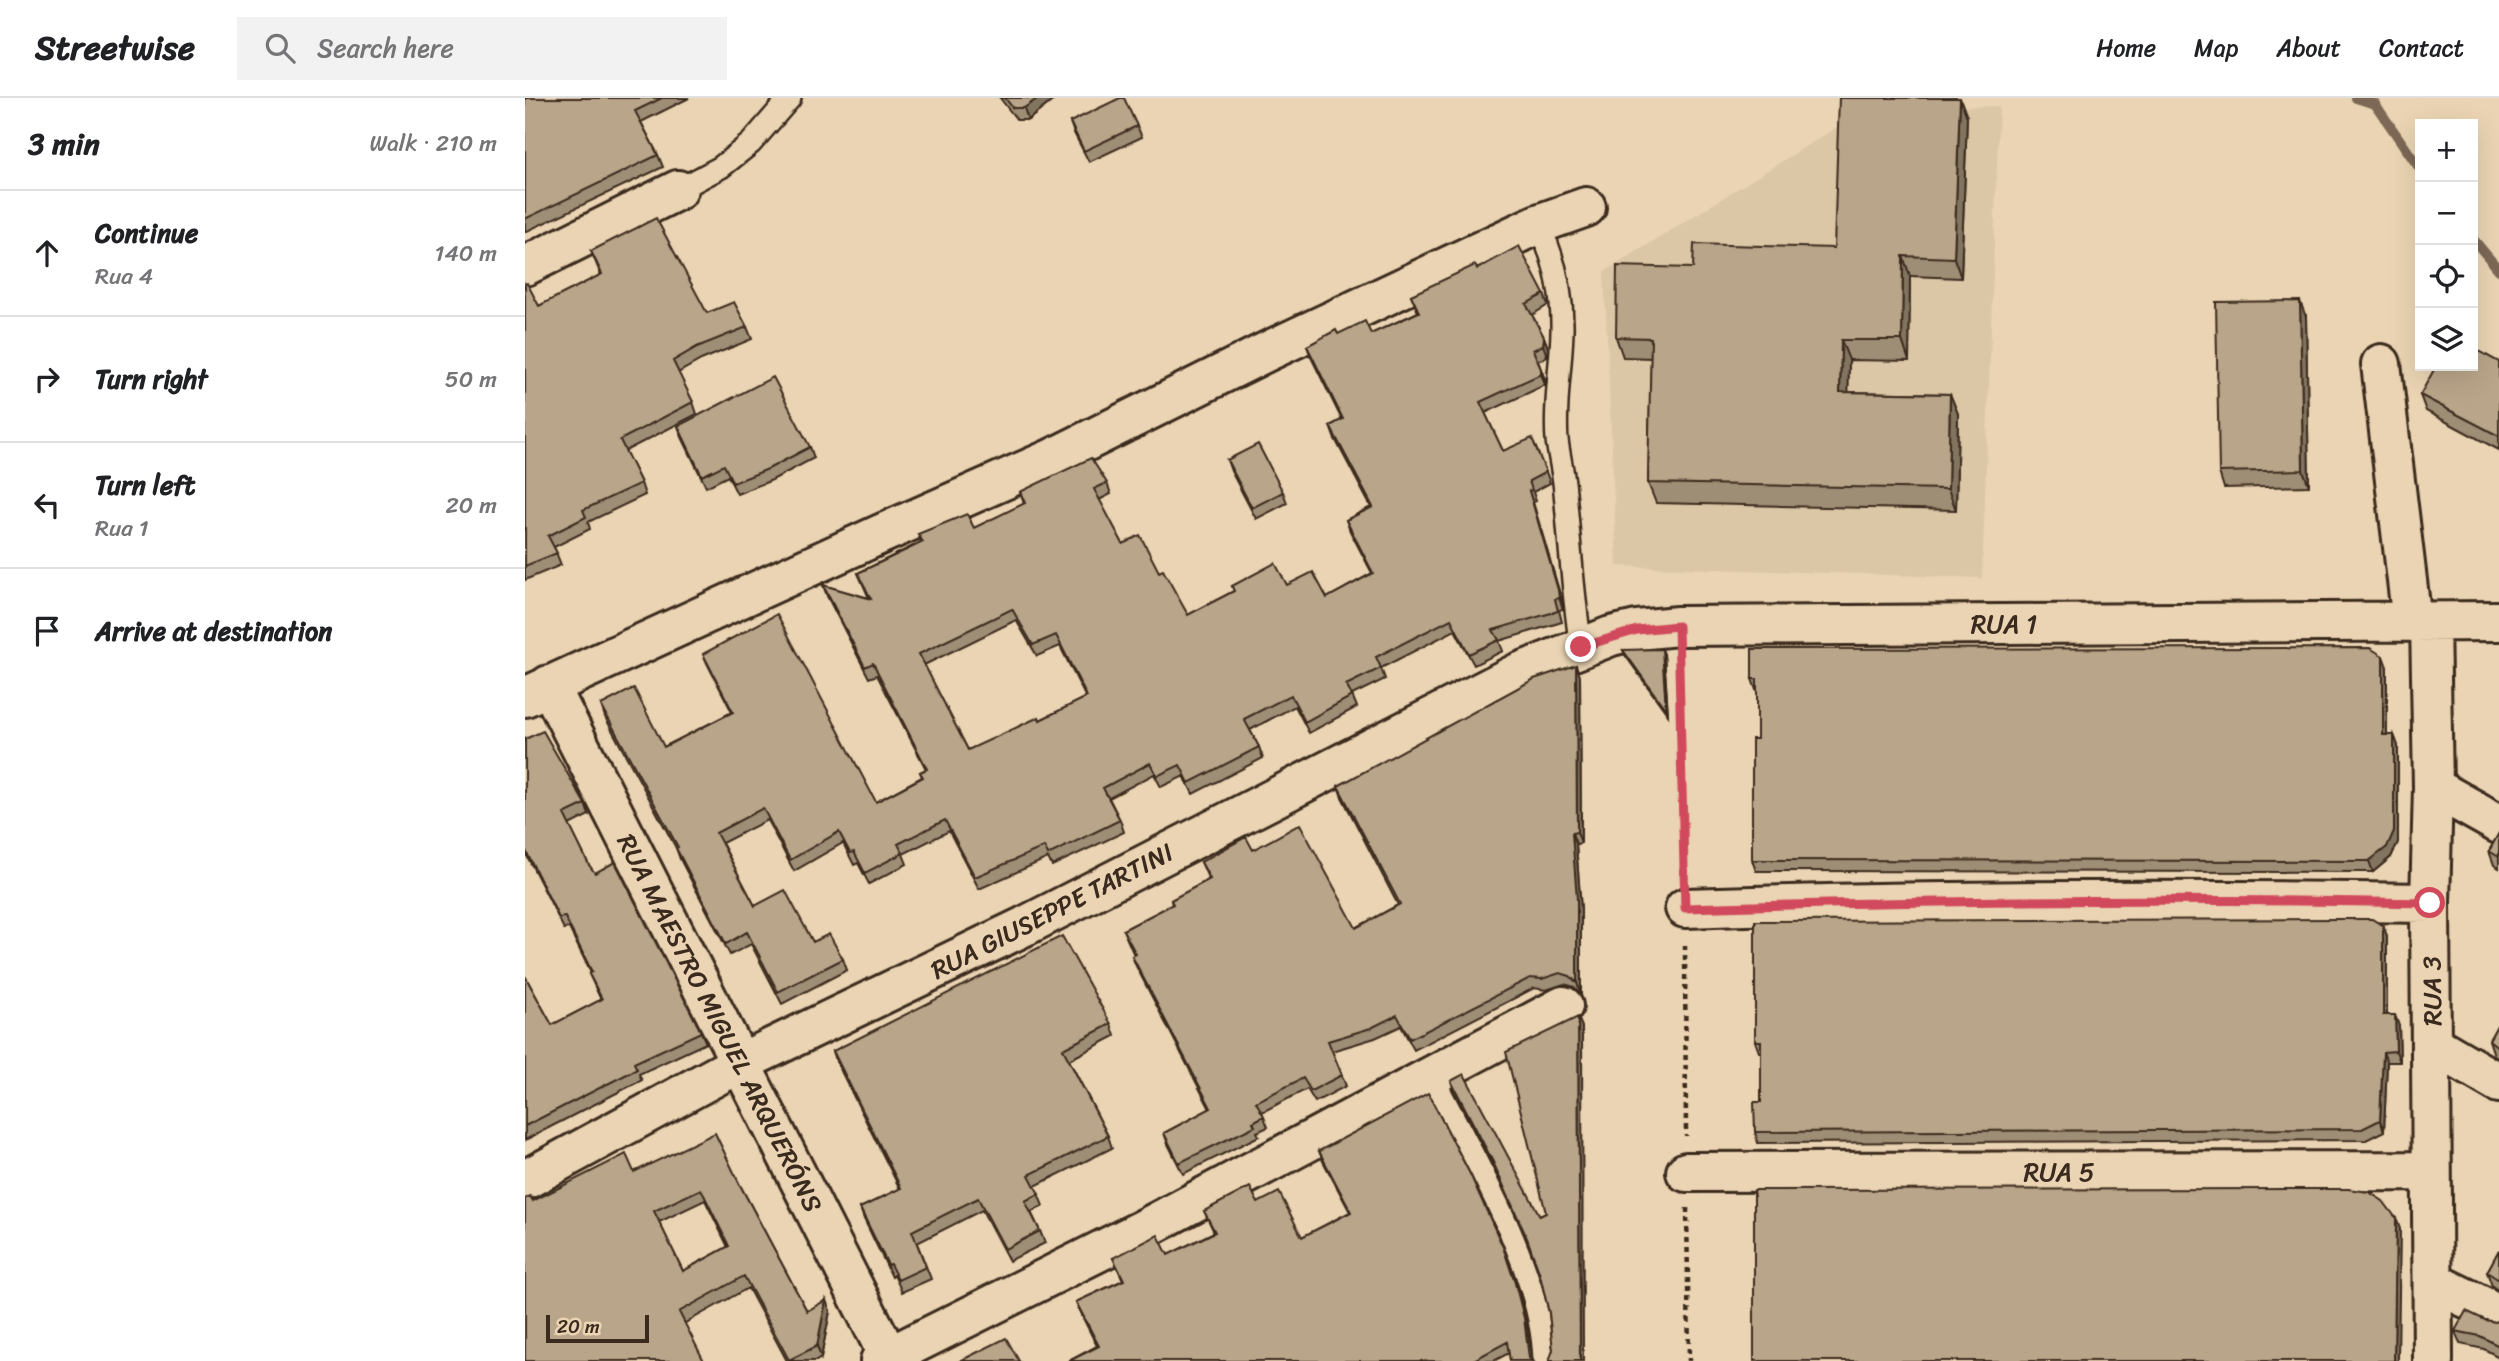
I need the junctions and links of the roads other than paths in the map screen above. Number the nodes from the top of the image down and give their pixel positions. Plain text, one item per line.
1 (790, 98) edge
2 (678, 190) joint
3 (1586, 207) dead end
4 (1538, 224) junction
5 (525, 266) edge
6 (2381, 364) dead end
7 (2499, 621) edge
8 (2421, 622) junction
9 (1581, 647) junction
10 (537, 691) edge
11 (2433, 787) junction
12 (2499, 824) edge
13 (2430, 903) junction
14 (1685, 908) road end
15 (1563, 1006) dead end
16 (2432, 1044) junction
17 (740, 1063) junction
18 (1432, 1076) junction
19 (2499, 1083) edge
20 (2431, 1171) junction
21 (1686, 1172) road end
22 (525, 1180) edge
23 (2433, 1282) junction
24 (2499, 1314) edge
25 (887, 1359) edge
26 (1544, 1361) edge
27 (2433, 1361) edge

1 - 2 lane
2 - 5 street
3 - 4 street
4 - 9 lane
4 - 10 street
6 - 8 street, RUA 3
7 - 8 street, RUA 1
8 - 9 street, RUA 1
8 - 11 street, RUA 3
9 - 17 street, RUA GIUSEPPE TARTINI
10 - 17 street, RUA MAESTRO MIGUEL ARQUERÓNS
11 - 12 street
11 - 13 street, RUA 3
13 - 14 street
13 - 16 street, RUA 3
15 - 18 street
16 - 19 street
16 - 20 street, RUA 3
17 - 22 street, RUA GIUSEPPE TARTINI
17 - 25 street, RUA MAESTRO MIGUEL ARQUERÓNS
18 - 25 street
18 - 26 lane
20 - 21 street, RUA 5
20 - 23 street, RUA 3
23 - 24 street
23 - 27 street, RUA 3

